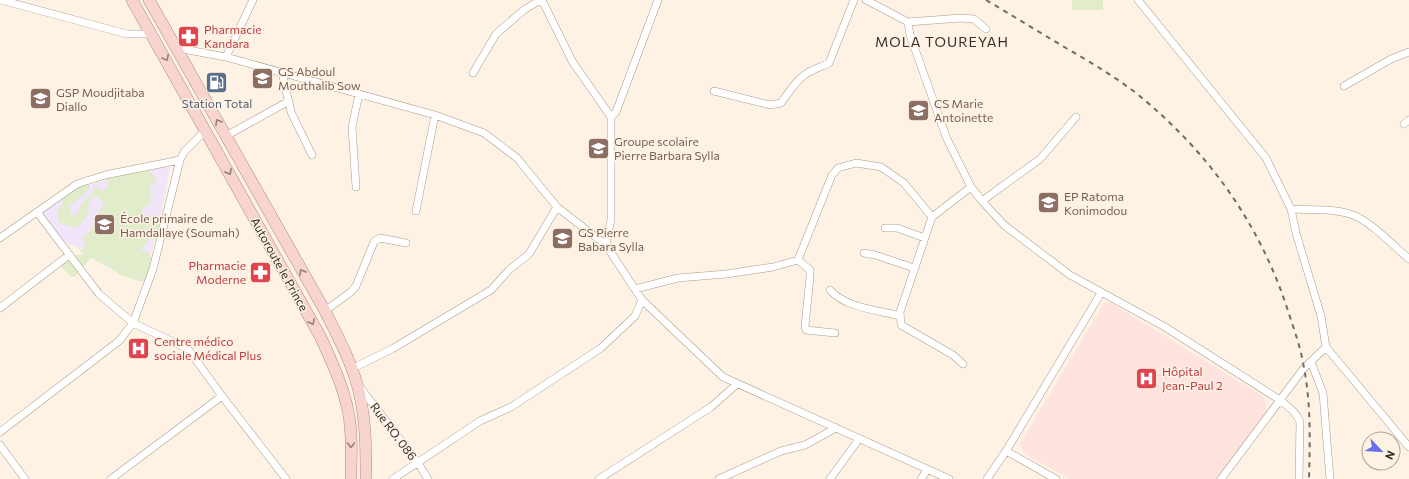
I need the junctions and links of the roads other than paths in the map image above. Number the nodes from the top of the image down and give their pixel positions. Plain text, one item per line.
1 (2, 0) edge
2 (132, 0) edge
3 (149, 0) edge
4 (253, 0) edge
5 (542, 0) edge
6 (658, 0) edge
7 (854, 0) edge
8 (866, 0) edge
9 (1138, 0) edge
10 (908, 22) junction
11 (986, 29) dead end
12 (152, 34) junction
13 (177, 48) junction
14 (1409, 52) edge
15 (226, 57) junction
16 (282, 72) junction
17 (473, 73) dead end
18 (1344, 86) dead end
19 (714, 91) dead end
20 (359, 94) junction
21 (289, 101) junction
22 (435, 114) junction
23 (611, 117) junction
24 (1076, 117) dead end
25 (206, 130) junction
26 (226, 136) junction
27 (312, 155) dead end
28 (180, 160) junction
29 (356, 187) dead end
30 (971, 187) junction
31 (982, 201) junction
32 (557, 207) junction
33 (1290, 209) junction
34 (416, 211) dead end
35 (37, 212) junction
36 (932, 217) junction
37 (885, 228) dead end
38 (0, 238) edge
39 (925, 238) junction
40 (406, 243) dead end
41 (606, 245) junction
42 (864, 253) dead end
43 (69, 254) junction
44 (1409, 259) edge
45 (798, 260) junction
46 (914, 268) junction
47 (635, 289) junction
48 (830, 290) dead end
49 (1101, 293) junction
50 (642, 300) junction
51 (0, 308) edge
52 (325, 311) junction
53 (900, 316) junction
54 (133, 323) junction
55 (835, 333) dead end
56 (1326, 347) junction
57 (1311, 362) junction
58 (963, 364) dead end
59 (352, 369) junction
60 (358, 384) junction
61 (736, 384) junction
62 (222, 396) junction
63 (1280, 400) junction
64 (836, 428) junction
65 (0, 432) edge
66 (859, 439) junction
67 (0, 445) edge
68 (1409, 447) edge
69 (1006, 451) junction
70 (418, 463) junction
71 (927, 470) junction
72 (25, 479) edge
73 (111, 479) edge
74 (286, 479) edge
75 (351, 479) edge
76 (366, 479) edge
77 (393, 479) edge
78 (428, 479) edge
79 (599, 479) edge
80 (719, 479) edge
81 (830, 479) edge
82 (921, 479) edge
83 (949, 479) edge
84 (988, 479) edge
85 (1056, 479) edge
86 (1221, 479) edge
87 (1299, 479) edge
88 (1330, 479) edge

1 - 12 street
2 - 12 main road, Autoroute le Prince
3 - 13 main road, Autoroute le Prince
4 - 15 street
5 - 17 street
5 - 23 street
6 - 23 street
7 - 19 street
8 - 10 street
9 - 33 street
10 - 11 street
10 - 30 street
12 -> 25 main road, Autoroute le Prince
13 - 15 street
26 -> 13 main road, Autoroute le Prince
14 - 18 street
15 - 16 street
16 - 20 street
16 - 21 street
20 - 22 street
20 - 29 street
21 - 26 street
21 - 27 street
22 - 32 street
22 - 34 street
23 - 41 street
24 - 31 street
25 - 28 street
25 -> 75 main road, Autoroute le Prince
52 -> 26 main road, Autoroute le Prince
28 - 35 street
28 - 54 street
30 - 31 street
30 - 36 street
31 - 49 street
32 - 41 street
32 - 59 street
33 - 44 street
33 - 56 street
35 - 38 street
35 - 43 street
36 - 39 street
36 - 45 street
37 - 39 street
39 - 46 street
40 - 52 street
41 - 47 street
42 - 46 street
43 - 51 street
43 - 54 street
45 - 47 street
45 - 55 street
46 - 53 street
47 - 50 street
48 - 53 street
49 - 63 street
49 - 69 street
50 - 61 street
50 - 70 street
52 - 59 main road, Autoroute le Prince
53 - 58 street
54 - 62 street
54 - 65 street
56 - 57 street
56 - 68 street
57 - 63 street
57 - 88 street
59 - 60 main road, Autoroute le Prince
60 - 70 street, Rue RO. 086
60 - 76 main road, Autoroute le Prince
61 - 64 street
61 - 79 street
62 - 73 street
62 - 74 street
63 - 86 street
63 - 87 street
64 - 66 street
64 - 80 street
66 - 71 street
66 - 81 street
67 - 72 street
69 - 84 street
69 - 85 street
70 - 77 street
70 - 78 street, Rue RO. 086
71 - 82 street
71 - 83 street

